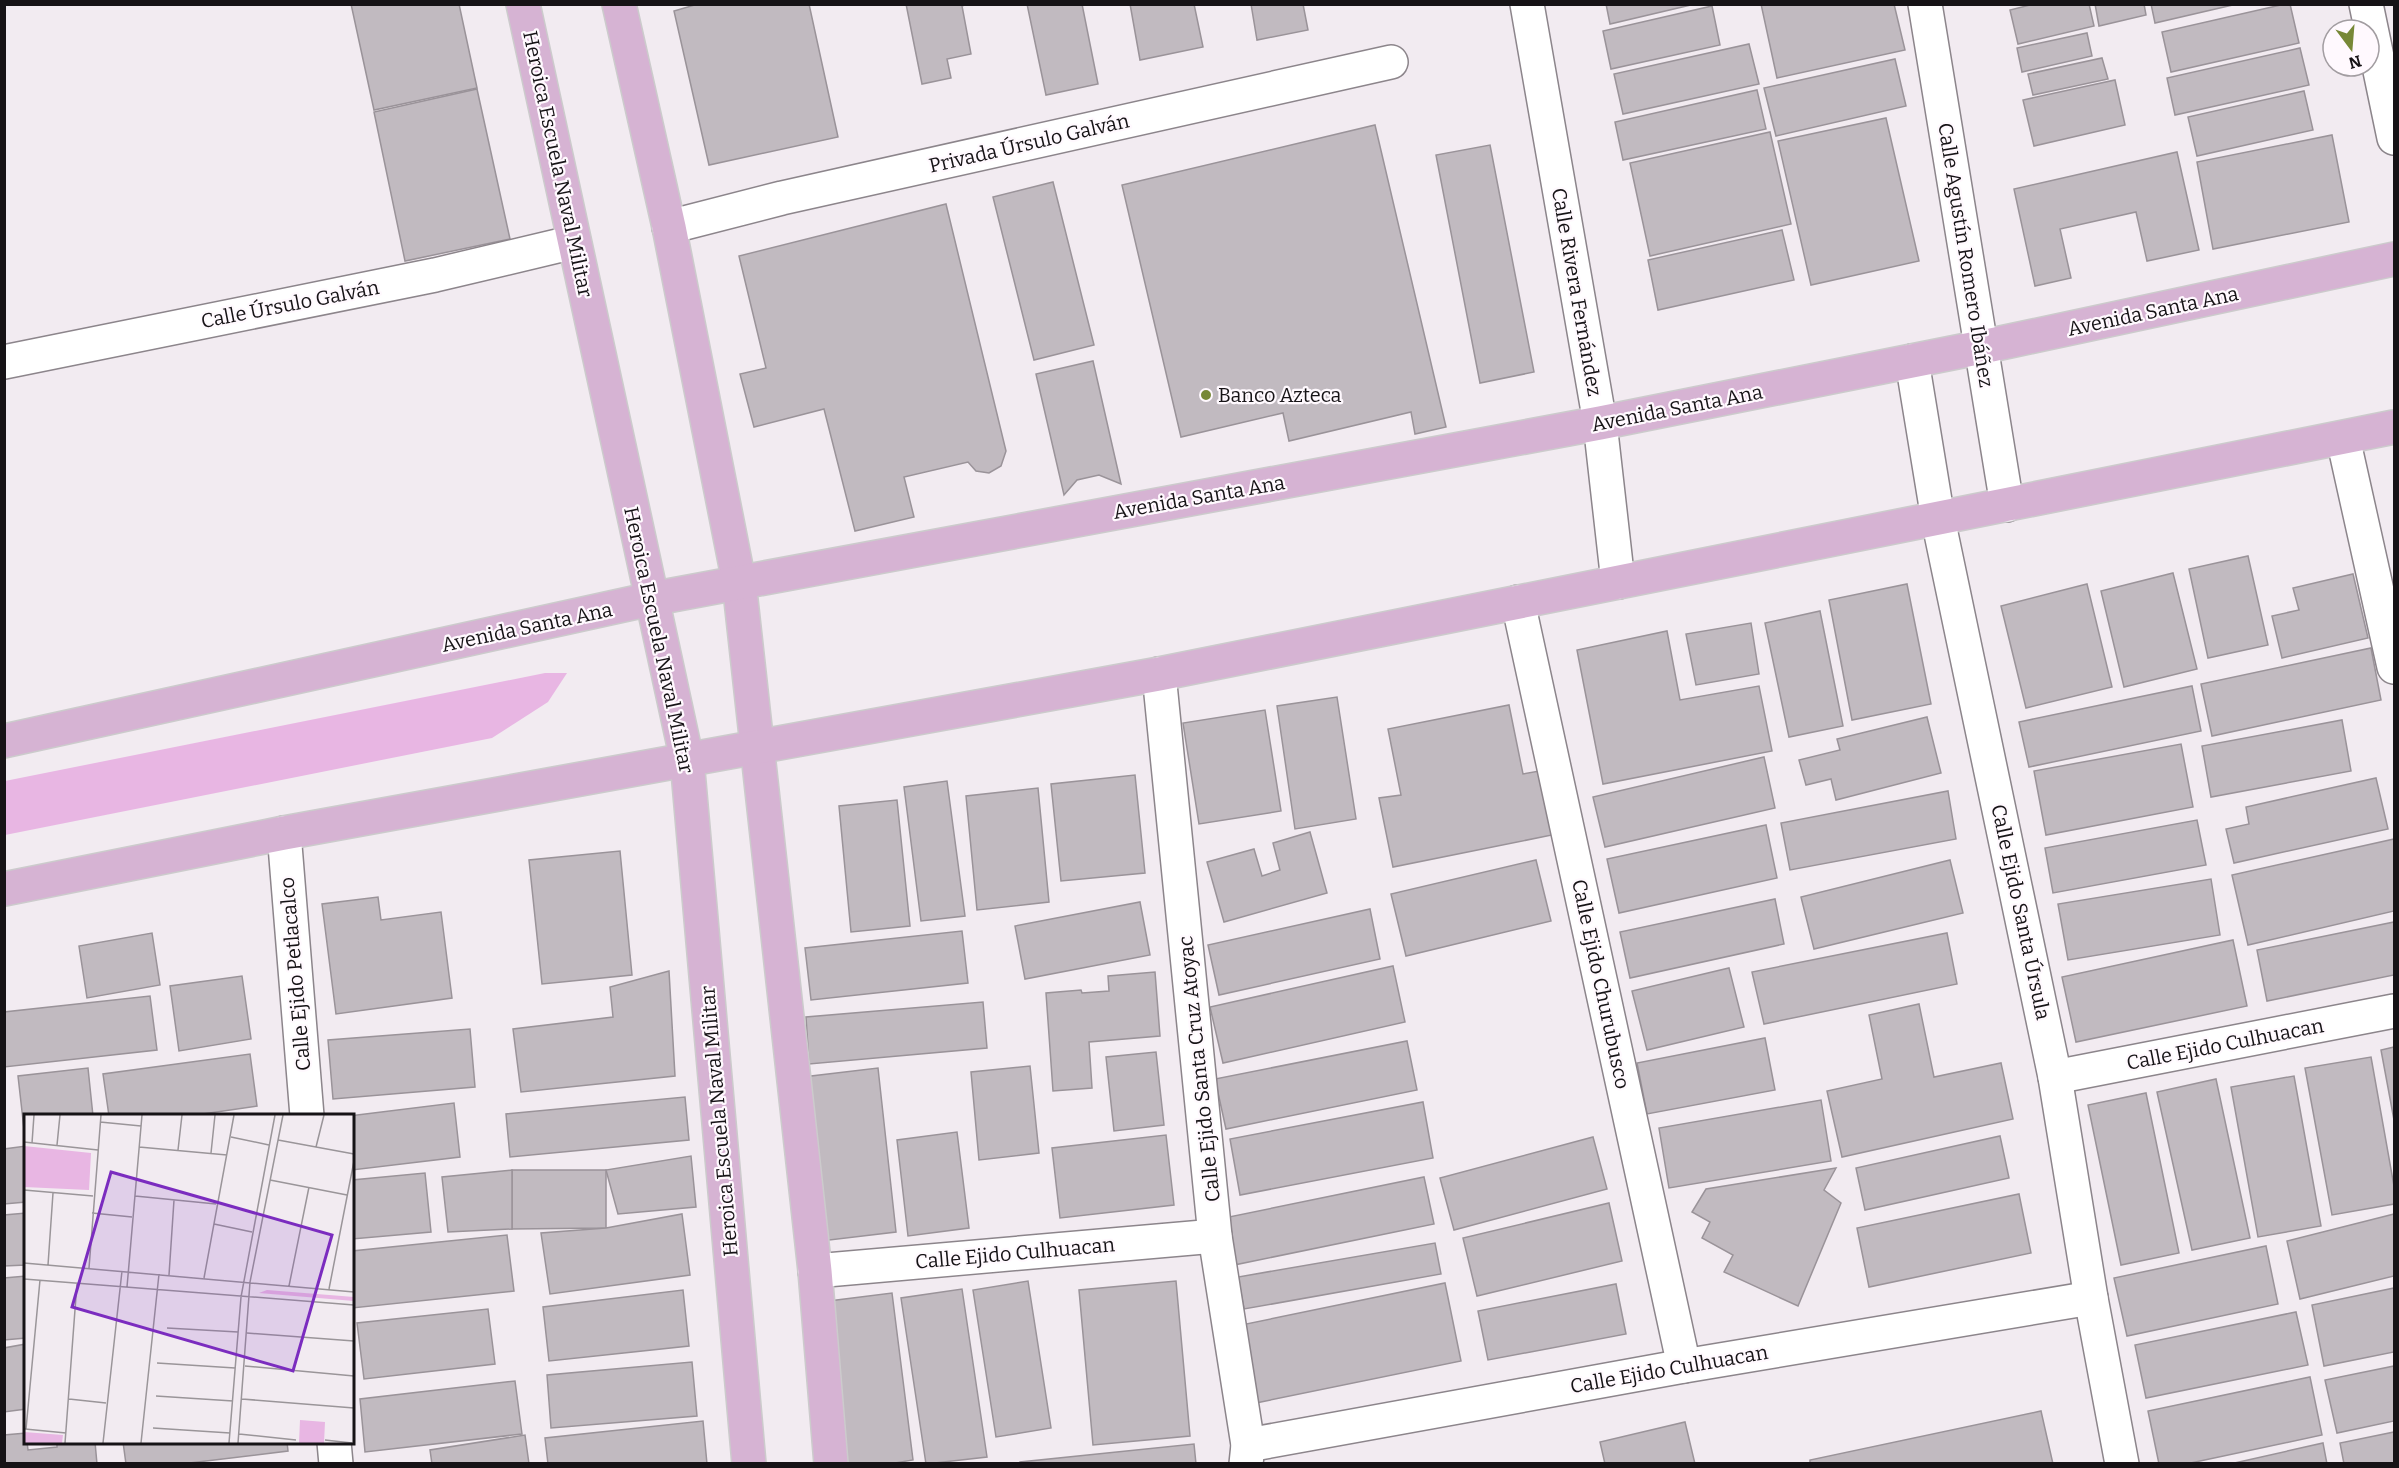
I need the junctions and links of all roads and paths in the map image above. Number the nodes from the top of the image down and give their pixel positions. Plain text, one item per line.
1 (523, 4) edge
2 (619, 4) edge
3 (1527, 4) edge
4 (1925, 4) edge
5 (2366, 4) edge
6 (1390, 62) dead end
7 (2394, 138) edge
8 (669, 227) junction
9 (574, 242) junction
10 (2394, 259) edge
11 (1982, 347) junction
12 (1912, 361) junction
13 (4, 362) edge
14 (1600, 423) junction
15 (2394, 427) edge
16 (2343, 438) junction
17 (2007, 505) junction
18 (1938, 519) junction
19 (739, 582) junction
20 (1618, 582) junction
21 (651, 599) junction
22 (1518, 602) junction
23 (2394, 667) edge
24 (1159, 674) junction
25 (4, 741) edge
26 (757, 746) junction
27 (687, 760) junction
28 (284, 833) junction
29 (4, 889) edge
30 (2394, 1011) edge
31 (2055, 1077) junction
32 (307, 1114) edge
33 (1215, 1236) junction
34 (815, 1271) junction
35 (2091, 1298) junction
36 (1684, 1366) junction
37 (334, 1444) edge
38 (1247, 1454) edge
39 (336, 1464) edge
40 (749, 1464) edge
41 (831, 1464) edge
42 (2122, 1464) edge

1 - 9 main road, Heroica Escuela Naval Militar
2 - 8 main road
3 - 14 street, Calle Rivera Fernández
4 - 11 street, Calle Agustín Romero Ibáñez
5 - 7 street
6 - 8 street, Privada Úrsulo Galván
8 - 19 main road
9 - 13 street, Calle Úrsulo Galván
9 - 21 main road, Heroica Escuela Naval Militar
10 - 11 main road, Avenida Santa Ana
11 - 12 main road, Avenida Santa Ana
11 - 17 street, Calle Agustín Romero Ibáñez
12 - 14 main road, Avenida Santa Ana
12 - 18 street, Calle Ejido Santa Úrsula
14 - 19 main road, Avenida Santa Ana
14 - 20 street, Calle Rivera Fernández
15 - 16 main road
16 - 17 main road
16 - 23 street
17 - 18 main road
18 - 20 main road
18 - 31 street, Calle Ejido Santa Úrsula
19 - 21 main road, Avenida Santa Ana
19 - 26 main road
20 - 22 main road
21 - 25 main road, Avenida Santa Ana
21 - 27 main road, Heroica Escuela Naval Militar
22 - 24 main road
22 - 36 street, Calle Ejido Churubusco
24 - 26 main road
24 - 33 street, Calle Ejido Santa Cruz Atoyac
26 - 27 main road
26 - 34 main road
27 - 28 main road
27 - 40 main road, Heroica Escuela Naval Militar
28 - 29 main road
28 - 32 street, Calle Ejido Petlacalco
30 - 31 street, Calle Ejido Culhuacan
31 - 35 street, Calle Ejido Santa Úrsula
33 - 34 street, Calle Ejido Culhuacan
33 - 38 street, Calle Ejido Santa Cruz Atoyac
34 - 41 main road
35 - 36 street, Calle Ejido Culhuacan
35 - 42 street, Calle Ejido Santa Úrsula
36 - 38 street, Calle Ejido Culhuacan
37 - 39 street

